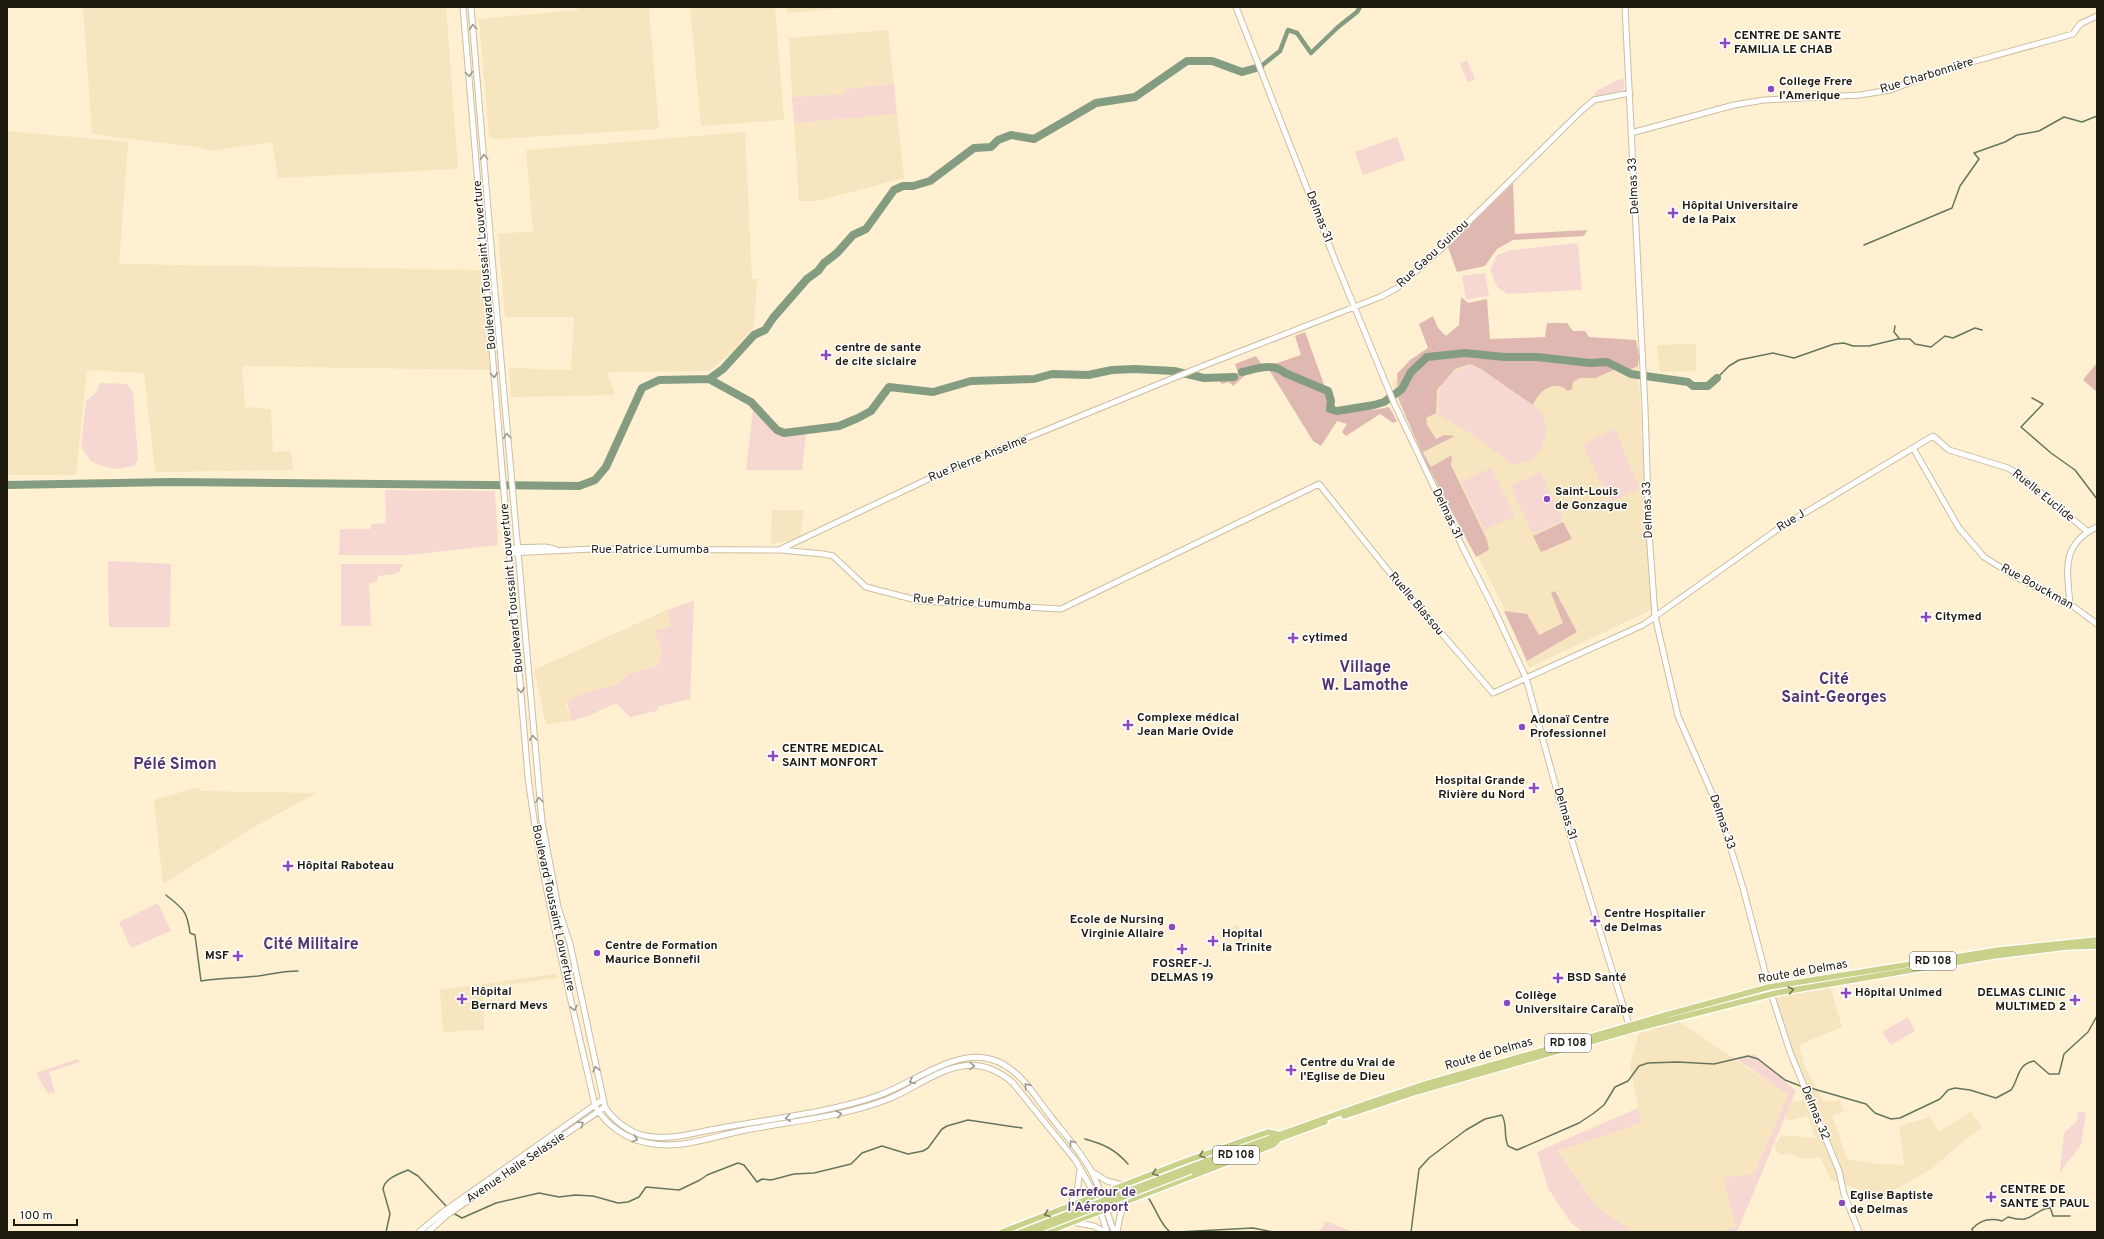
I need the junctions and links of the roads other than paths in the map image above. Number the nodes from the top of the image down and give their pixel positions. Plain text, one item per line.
1 (463, 7) edge
2 (471, 7) edge
3 (1236, 7) edge
4 (1625, 7) edge
5 (2097, 16) edge
6 (1630, 93) junction
7 (1631, 133) junction
8 (1355, 307) junction
9 (1196, 370) joint
10 (1933, 436) joint
11 (1912, 448) junction
12 (1319, 484) joint
13 (2097, 527) edge
14 (2087, 531) junction
15 (509, 550) junction
16 (780, 550) junction
17 (518, 551) junction
18 (2070, 604) junction
19 (1655, 616) junction
20 (2097, 624) edge
21 (1526, 678) junction
22 (536, 776) junction
23 (528, 777) junction
24 (2097, 940) edge
25 (2097, 946) edge
26 (1766, 977) junction
27 (1777, 986) junction
28 (1769, 987) junction
29 (1774, 994) junction
30 (1765, 996) junction
31 (1774, 1003) junction
32 (587, 1025) junction
33 (578, 1027) junction
34 (1630, 1028) junction
35 (602, 1100) junction
36 (595, 1106) junction
37 (605, 1107) junction
38 (598, 1112) junction
39 (677, 1136) junction
40 (1280, 1136) junction
41 (678, 1144) junction
42 (1080, 1169) junction
43 (1191, 1169) junction
44 (1091, 1171) junction
45 (1123, 1186) junction
46 (1098, 1194) junction
47 (1126, 1201) junction
48 (1069, 1206) junction
49 (454, 1207) junction
50 (1102, 1211) junction
51 (445, 1214) junction
52 (1072, 1222) junction
53 (419, 1232) edge
54 (428, 1232) edge
55 (1002, 1232) edge
56 (1021, 1232) edge
57 (1033, 1232) edge
58 (1047, 1232) edge
59 (1106, 1232) edge
60 (1114, 1232) edge
61 (1117, 1232) edge
62 (1859, 1232) edge

1 -> 15 street, Boulevard Toussaint Louverture
17 -> 2 street, Boulevard Toussaint Louverture
3 - 8 street, Delmas 31
4 - 6 street, Delmas 33
5 - 7 street, Rue Charbonnière
6 - 7 street, Delmas 33
6 - 8 street, Rue Gaou Guinou
7 - 19 street, Delmas 33
8 - 9 street, Rue Gaou Guinou
8 - 21 street, Delmas 31
9 - 16 street, Rue Pierre Anselme
10 - 11 street, Rue J
10 - 14 street, Ruelle Euclide
11 - 18 street, Rue Bouckman
11 - 19 street, Rue J
12 - 16 street, Rue Patrice Lumumba
12 - 21 street, Ruelle Biassou
13 - 14 street
14 - 18 street
15 - 17 street, Rue Patrice Lumumba
15 -> 23 street, Boulevard Toussaint Louverture
16 - 17 street, Rue Patrice Lumumba
22 -> 17 street, Boulevard Toussaint Louverture
18 - 20 street, Rue Bouckman
19 - 21 street, Rue J
19 - 26 street, Delmas 33
21 - 34 street, Delmas 31
22 - 23 street
32 -> 22 street, Boulevard Toussaint Louverture
23 -> 33 street, Boulevard Toussaint Louverture
24 - 27 main road, Route de Delmas / RD 108
29 -> 25 main road, Route de Delmas / RD 108
26 - 27 street
26 - 28 street, Delmas 33
27 - 28 main road, Route de Delmas / RD 108
28 - 29 street, Delmas 33
28 - 34 main road, Route de Delmas / RD 108
29 - 30 main road, Route de Delmas / RD 108
29 - 31 street, Delmas 32
30 - 31 street
30 - 34 main road, Route de Delmas / RD 108
31 - 62 street, Delmas 32
32 - 33 street
35 -> 32 street, Boulevard Toussaint Louverture
33 - 36 street, Boulevard Toussaint Louverture
34 - 40 main road, Route de Delmas / RD 108
35 - 36 street, Avenue Haile Selassie
35 - 37 street, Boulevard Toussaint Louverture
36 - 38 street, Boulevard Toussaint Louverture
36 - 49 street, Avenue Haile Selassie
37 - 38 street, Avenue Haile Selassie
37 - 39 street, Boulevard Toussaint Louverture
38 -> 41 street, Boulevard Toussaint Louverture
49 -> 38 street, Avenue Haile Selassie
39 - 41 street
44 -> 39 street, Boulevard Toussaint Louverture
40 - 43 main road, Route de Delmas / RD 108
40 -> 45 main road
40 - 47 main road
41 -> 42 street, Boulevard Toussaint Louverture
42 - 46 street, Boulevard Toussaint Louverture
42 - 48 street
43 - 56 main road, Route de Delmas / RD 108, bridge
43 - 57 main road, Route de Delmas / RD 108, bridge
44 - 45 street
44 - 46 street, Boulevard Toussaint Louverture
45 - 46 main road
46 - 48 main road
46 - 50 street, Boulevard Toussaint Louverture
47 - 50 main road
47 - 61 street
48 -> 55 main road
49 - 51 street, Avenue Haile Selassie
50 - 52 main road
50 - 59 street
50 - 60 street
51 - 53 street, Avenue Haile Selassie
51 - 54 street, Avenue Haile Selassie
52 - 58 main road
52 - 59 street

